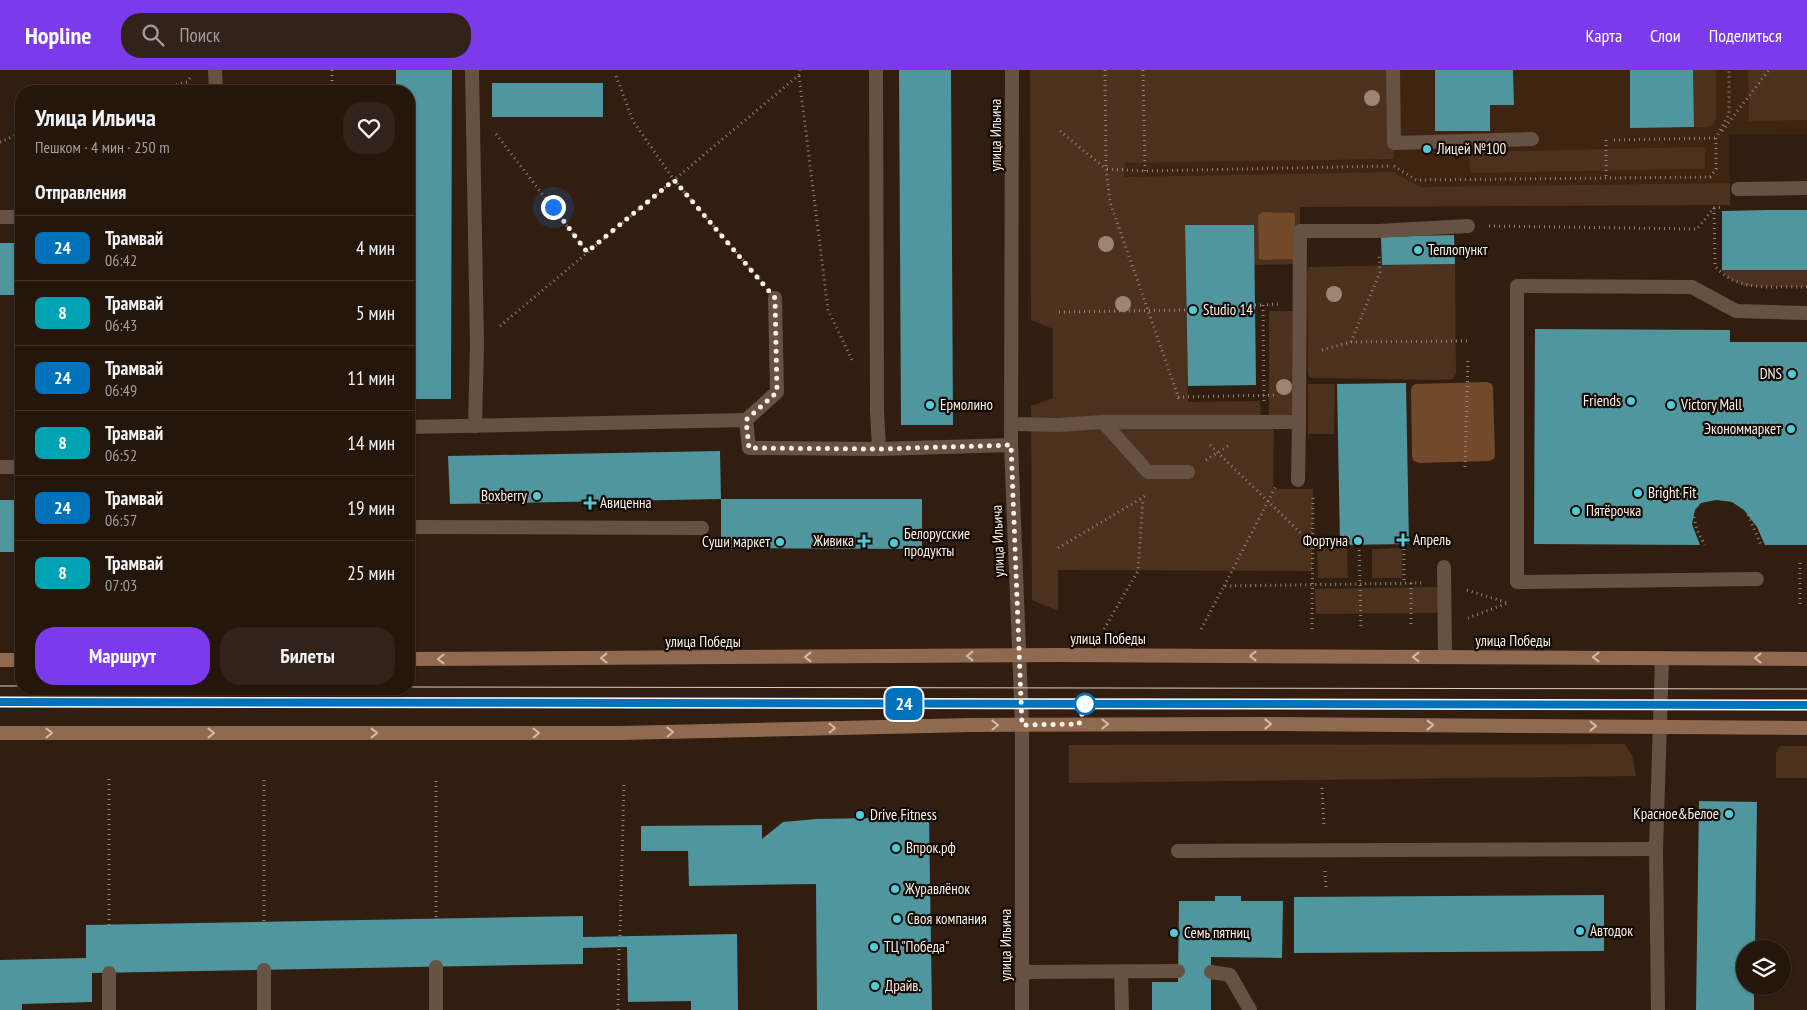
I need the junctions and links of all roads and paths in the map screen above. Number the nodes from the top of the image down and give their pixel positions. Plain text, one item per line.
1 (195, 70) edge
2 (215, 70) edge
3 (332, 70) edge
4 (472, 70) edge
5 (800, 70) edge
6 (876, 70) edge
7 (1012, 70) edge
8 (1105, 70) edge
9 (1143, 70) edge
10 (1393, 70) edge
11 (1729, 70) edge
12 (1769, 70) edge
13 (799, 75) junction
14 (616, 76) dead end
15 (175, 85) edge
16 (216, 85) edge
17 (332, 85) edge
18 (472, 103) junction
19 (1060, 131) dead end
20 (15, 136) edge
21 (1716, 138) junction
22 (1532, 139) dead end
23 (1606, 140) dead end
24 (1614, 140) dead end
25 (0, 142) edge
26 (1106, 169) junction
27 (1144, 170) junction
28 (1606, 178) junction
29 (674, 180) junction
30 (1807, 188) edge
31 (1738, 189) joint
32 (1714, 208) junction
33 (0, 217) edge
34 (15, 218) edge
35 (1468, 226) joint
36 (1378, 231) junction
37 (587, 252) junction
38 (1807, 287) edge
39 (775, 298) joint
40 (1299, 304) junction
41 (1255, 305) dead end
42 (1263, 305) junction
43 (1186, 310) dead end
44 (1148, 311) junction
45 (1059, 312) dead end
46 (1807, 313) edge
47 (1467, 341) dead end
48 (1351, 342) junction
49 (476, 345) junction
50 (1299, 356) junction
51 (1468, 359) dead end
52 (857, 369) dead end
53 (1264, 396) junction
54 (1178, 397) junction
55 (746, 420) junction
56 (1103, 422) junction
57 (1188, 422) junction
58 (1263, 422) junction
59 (1299, 422) junction
60 (1011, 424) junction
61 (476, 426) junction
62 (415, 427) edge
63 (1233, 443) dead end
64 (1011, 445) junction
65 (879, 449) junction
66 (1217, 453) junction
67 (0, 467) edge
68 (15, 467) edge
69 (1465, 467) dead end
70 (1188, 472) joint
71 (1298, 480) joint
72 (1273, 489) dead end
73 (1150, 494) dead end
74 (1143, 498) junction
75 (1267, 501) junction
76 (1748, 515) dead end
77 (1694, 517) dead end
78 (415, 526) edge
79 (702, 528) dead end
80 (1404, 544) dead end
81 (1705, 544) dead end
82 (1761, 544) dead end
83 (1313, 545) junction
84 (1359, 545) dead end
85 (1058, 548) dead end
86 (1800, 561) dead end
87 (1444, 567) dead end
88 (1757, 579) dead end
89 (1404, 583) junction
90 (1410, 583) junction
91 (1444, 583) junction
92 (1312, 584) junction
93 (1360, 584) junction
94 (1224, 586) junction
95 (1800, 604) dead end
96 (1444, 627) junction
97 (1361, 628) dead end
98 (1411, 628) dead end
99 (1104, 629) dead end
100 (1201, 629) dead end
101 (1312, 629) dead end
102 (1019, 656) junction
103 (1444, 657) junction
104 (1662, 658) junction
105 (1807, 658) edge
106 (415, 659) edge
107 (0, 660) edge
108 (15, 660) edge
109 (1022, 725) junction
110 (1660, 726) junction
111 (1807, 728) edge
112 (0, 733) edge
113 (108, 779) dead end
114 (264, 780) dead end
115 (436, 781) dead end
116 (624, 782) dead end
117 (1656, 849) junction
118 (1178, 851) dead end
119 (436, 919) dead end
120 (264, 922) dead end
121 (109, 925) dead end
122 (620, 936) dead end
123 (619, 947) dead end
124 (436, 967) dead end
125 (264, 970) dead end
126 (1178, 971) dead end
127 (1023, 972) junction
128 (1121, 972) junction
129 (1211, 972) dead end
130 (109, 973) dead end
131 (109, 1010) edge
132 (264, 1010) edge
133 (436, 1010) edge
134 (618, 1010) edge
135 (1022, 1010) edge
136 (1122, 1010) edge
137 (1250, 1010) edge
138 (1658, 1010) edge

1 - 15 path
2 - 16 street
3 - 17 path
4 - 18 street
5 - 13 path
6 - 65 street
7 - 60 street, улица Ильича
8 - 26 path
9 - 27 path
10 - 22 street
11 - 21 path
12 - 21 path
13 - 29 path
13 - 52 path
14 - 29 path
18 - 37 path
18 - 49 street
19 - 26 path
20 - 25 path
21 - 24 path
21 - 28 path
23 - 28 path
26 - 27 path
26 - 44 path
27 - 28 path
29 - 37 path
29 - 39 path
30 - 31 street
31 - 32 path
32 - 35 path
32 - 38 path
33 - 34 street
35 - 36 street
36 - 40 street
36 - 48 path
37 - 49 path
39 - 55 street
40 - 42 path
40 - 50 street
41 - 42 path
42 - 53 path
43 - 44 path
44 - 45 path
44 - 54 path
46 - 88 street
47 - 48 path
48 - 50 path
49 - 61 street
50 - 59 street
51 - 69 path
53 - 54 path
53 - 58 path
54 - 57 path
55 - 61 street
55 - 65 street
56 - 57 street
56 - 60 street
56 - 70 street
57 - 58 street
57 - 66 path
58 - 59 street
59 - 71 street
60 - 64 street, улица Ильича
61 - 62 street
63 - 66 path
64 - 65 street
64 - 102 street, улица Ильича
66 - 70 path
66 - 75 path
67 - 68 street
71 - 83 path
72 - 75 path
73 - 74 path
74 - 85 path
74 - 99 path
75 - 83 path
75 - 94 path
76 - 82 path
77 - 81 path
78 - 79 street
80 - 89 path
83 - 92 path
84 - 93 path
86 - 95 path
87 - 91 street
89 - 90 path
89 - 93 path
90 - 91 path
90 - 98 path
91 - 96 street
91 - 96 path
92 - 93 path
92 - 94 path
92 - 101 path
93 - 97 path
94 - 100 path
96 - 103 street
103 -> 102 main road, улица Победы
102 -> 106 main road, улица Победы
102 - 109 street, улица Ильича
104 -> 103 main road, улица Победы
105 -> 104 main road, улица Победы
104 - 110 street
107 - 108 main road
109 -> 110 main road
112 -> 109 main road
109 - 127 street, улица Ильича
110 - 111 main road
110 - 117 street
113 - 121 path
114 - 120 path
115 - 119 path
116 - 122 path
117 - 118 street
117 - 138 street
123 - 134 path
124 - 133 street
125 - 132 street
126 - 128 street
127 - 128 street
127 - 135 street, улица Ильича
128 - 136 street
129 - 137 street
130 - 131 street

